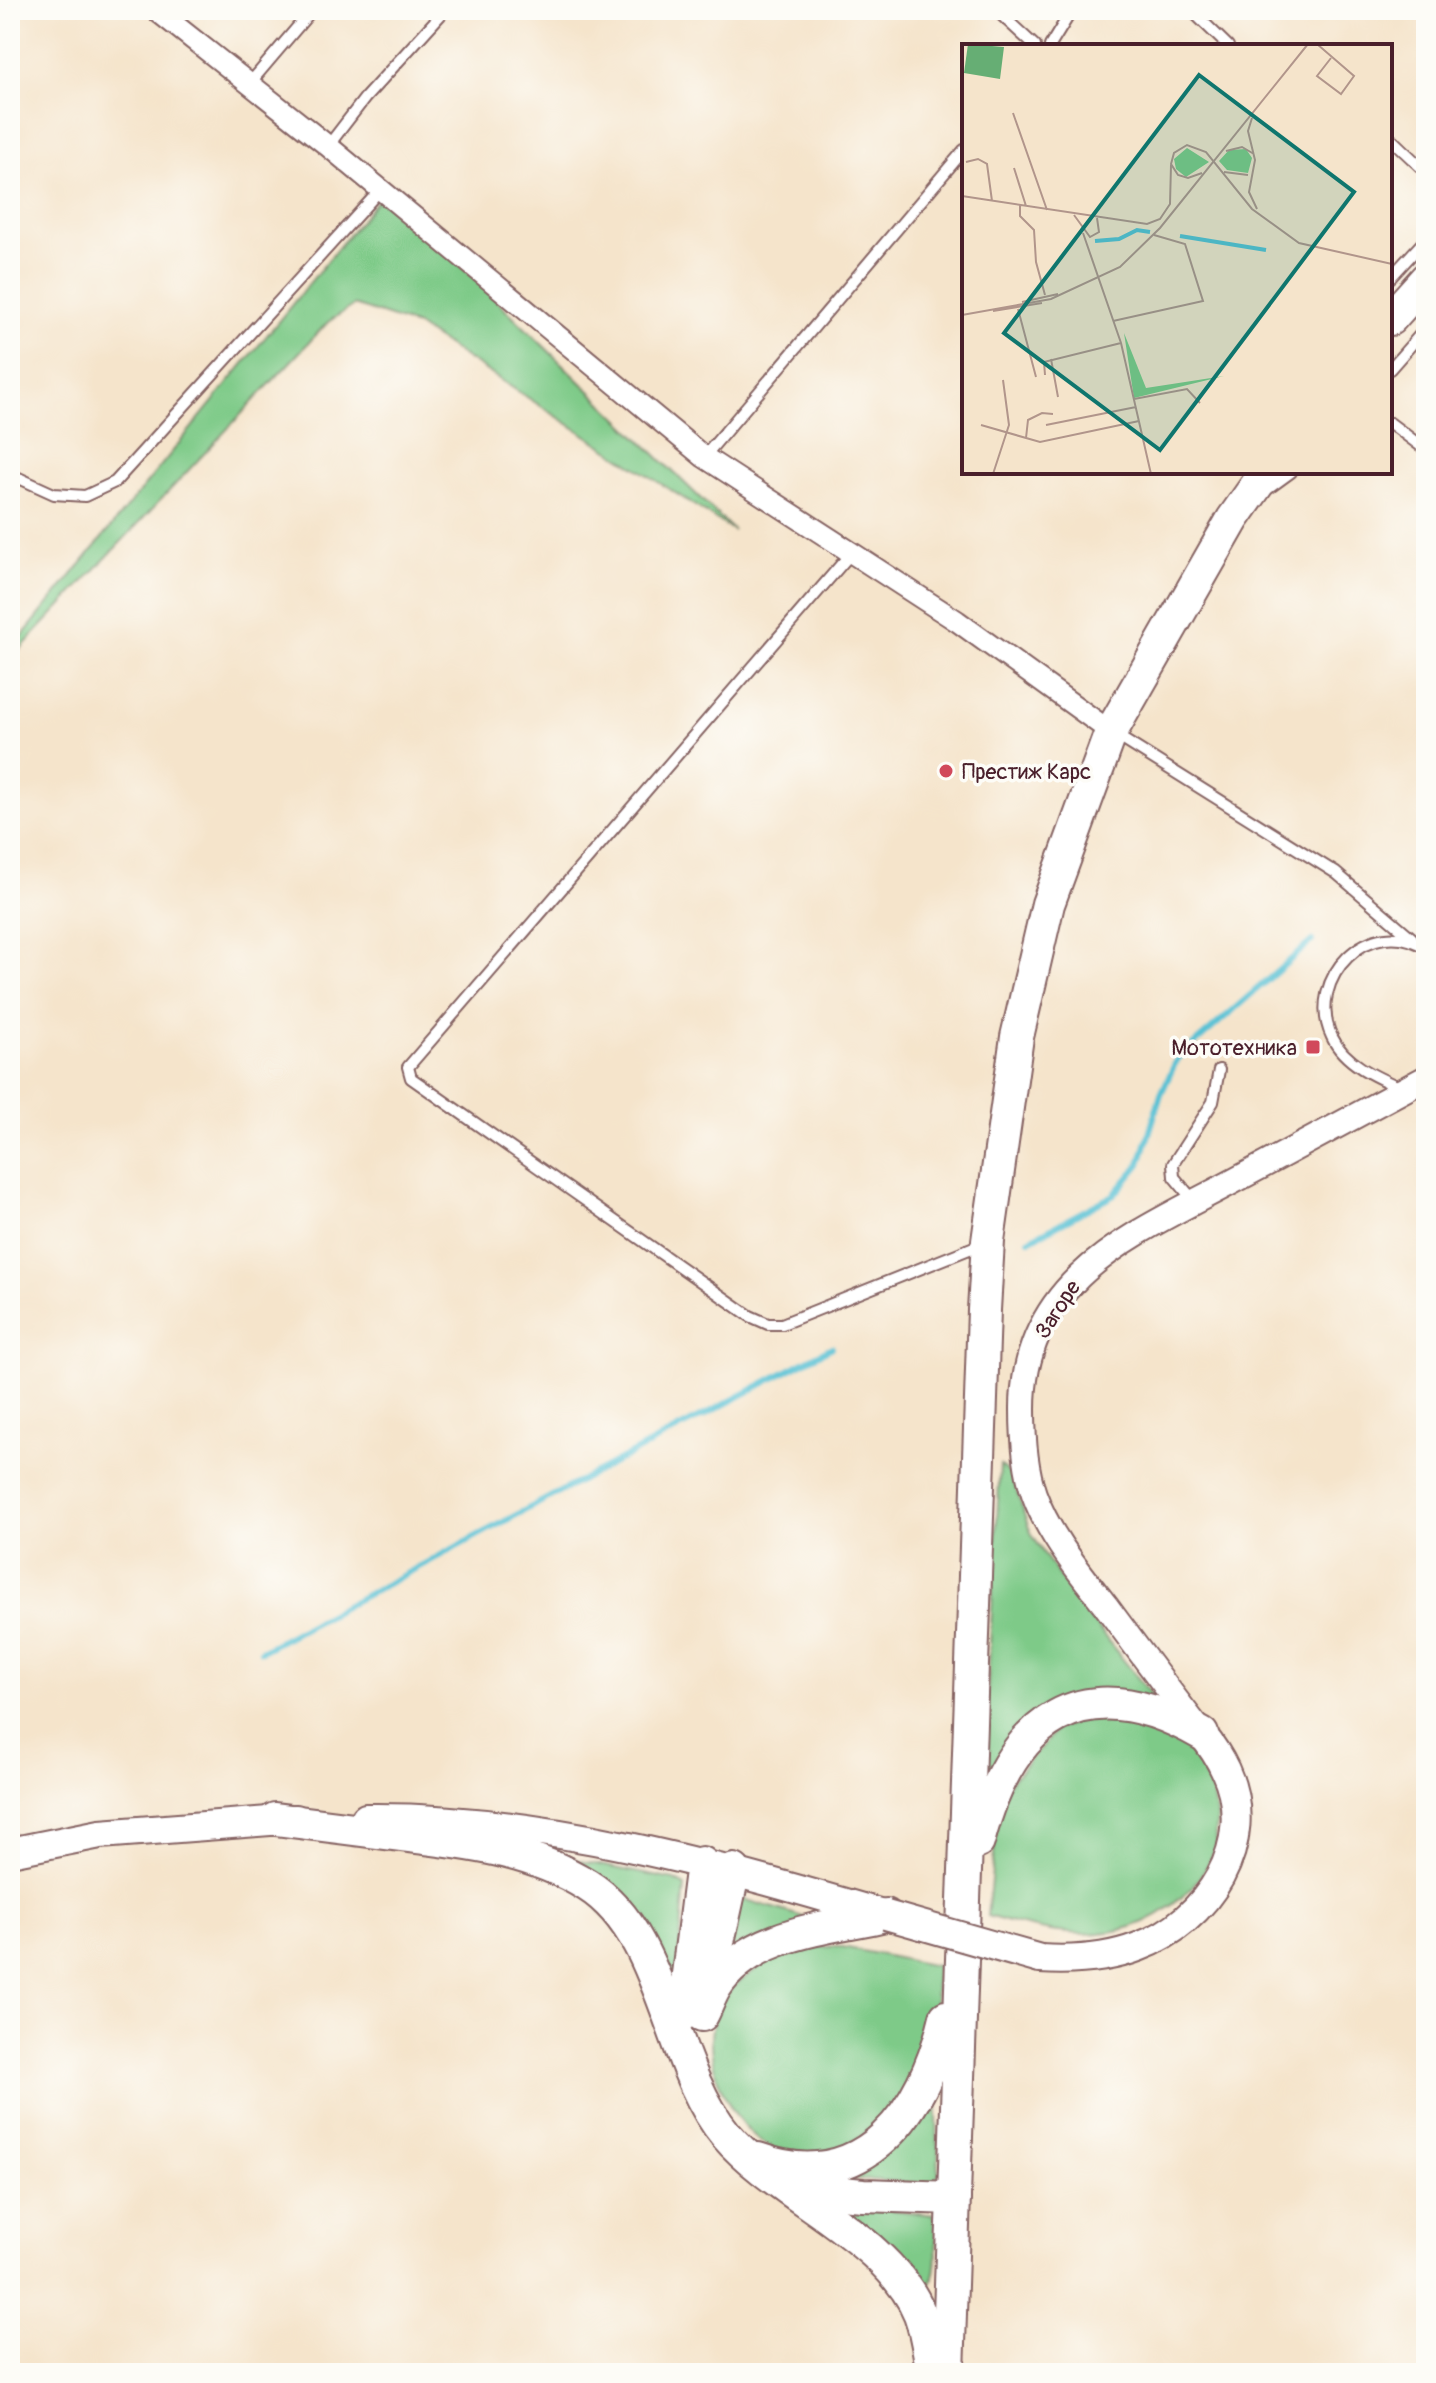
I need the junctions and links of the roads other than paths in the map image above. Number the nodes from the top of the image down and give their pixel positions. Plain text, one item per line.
1 (156, 10) edge
2 (312, 10) edge
3 (445, 10) edge
4 (996, 10) edge
5 (1072, 10) edge
6 (1191, 10) edge
7 (1033, 44) edge
8 (1051, 44) edge
9 (1226, 44) edge
10 (250, 83) junction
11 (1392, 140) edge
12 (328, 146) junction
13 (962, 152) edge
14 (1426, 172) edge
15 (381, 189) junction
16 (1426, 239) edge
17 (1392, 276) edge
18 (1426, 279) edge
19 (1392, 317) edge
20 (1426, 328) edge
21 (1392, 367) edge
22 (1392, 424) edge
23 (1426, 450) edge
24 (704, 457) junction
25 (10, 474) edge
26 (1265, 474) edge
27 (1288, 474) edge
28 (1239, 510) junction
29 (852, 552) junction
30 (1111, 732) junction
31 (1412, 938) junction
32 (1426, 948) edge
33 (1219, 1070) dead end
34 (1415, 1084) edge
35 (1195, 1202) junction
36 (988, 1241) junction
37 (1202, 1734) junction
38 (275, 1819) junction
39 (10, 1852) edge
40 (702, 1863) junction
41 (734, 1870) junction
42 (965, 1892) junction
43 (886, 1915) junction
44 (961, 1955) junction
45 (702, 2015) junction
46 (686, 2062) junction
47 (747, 2156) junction
48 (788, 2188) junction
49 (954, 2198) junction
50 (933, 2373) edge
51 (948, 2373) edge

1 - 10 street
2 - 10 lane
3 - 12 lane
4 - 7 lane
5 - 8 lane
6 - 9 lane
10 - 12 street
11 - 14 lane
12 - 15 street
13 - 24 lane
15 - 24 street
15 - 25 lane
16 - 17 lane
18 - 19 main road
20 - 21 lane
22 - 23 lane
24 - 29 street
26 - 28 main road
27 - 28 lane
28 - 30 main road
29 - 30 street
29 - 36 lane
30 - 31 lane
30 - 36 main road
31 - 32 lane
31 - 34 lane
33 - 35 lane
34 - 35 street, Загоре
35 - 37 street, Загоре
36 - 42 main road
37 - 42 main road
37 - 43 main road, bridge
38 - 39 main road
38 - 40 main road
38 - 46 main road
40 - 41 main road
40 - 46 main road
41 - 43 main road
41 - 45 main road
42 - 44 main road
43 - 45 main road
44 - 47 main road
44 - 49 main road
45 - 46 main road
46 - 47 main road
47 - 48 main road
48 - 49 main road
48 - 50 main road
49 - 51 main road

